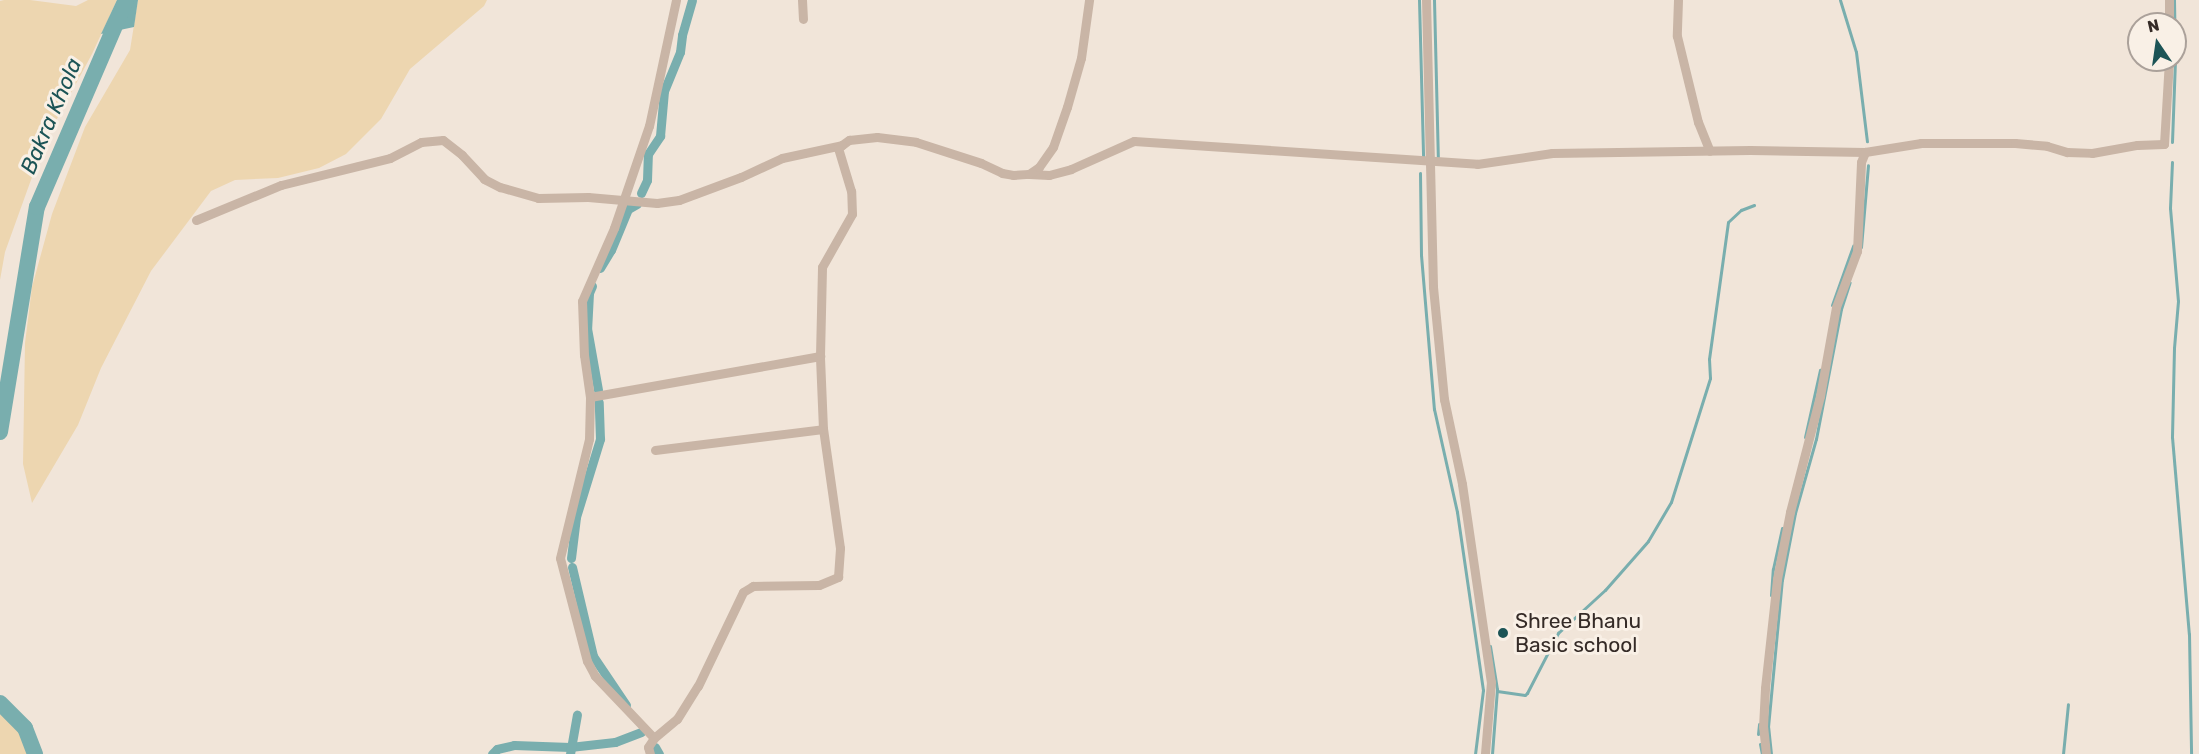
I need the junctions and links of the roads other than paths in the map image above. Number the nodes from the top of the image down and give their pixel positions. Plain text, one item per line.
1 (676, 0) edge
2 (802, 0) edge
3 (1089, 0) edge
4 (1426, 0) edge
5 (1678, 0) edge
6 (803, 19) dead end
7 (2168, 72) edge
8 (842, 145) junction
9 (1710, 151) junction
10 (1865, 152) junction
11 (1428, 162) junction
12 (1029, 174) junction
13 (624, 201) junction
14 (196, 220) dead end
15 (820, 356) junction
16 (590, 397) junction
17 (823, 429) junction
18 (655, 450) dead end
19 (654, 738) junction
20 (650, 754) edge
21 (1485, 754) edge
22 (1766, 754) edge

1 - 13 street
2 - 6 street
3 - 12 street
4 - 11 street
5 - 9 street
7 - 10 street
8 - 12 street
8 - 13 street
8 - 15 street
9 - 10 street
9 - 11 street
10 - 22 street
11 - 12 street
11 - 21 street
13 - 14 street
13 - 16 street
15 - 16 street
15 - 17 street
16 - 19 street
17 - 18 street
17 - 19 street
19 - 20 street

